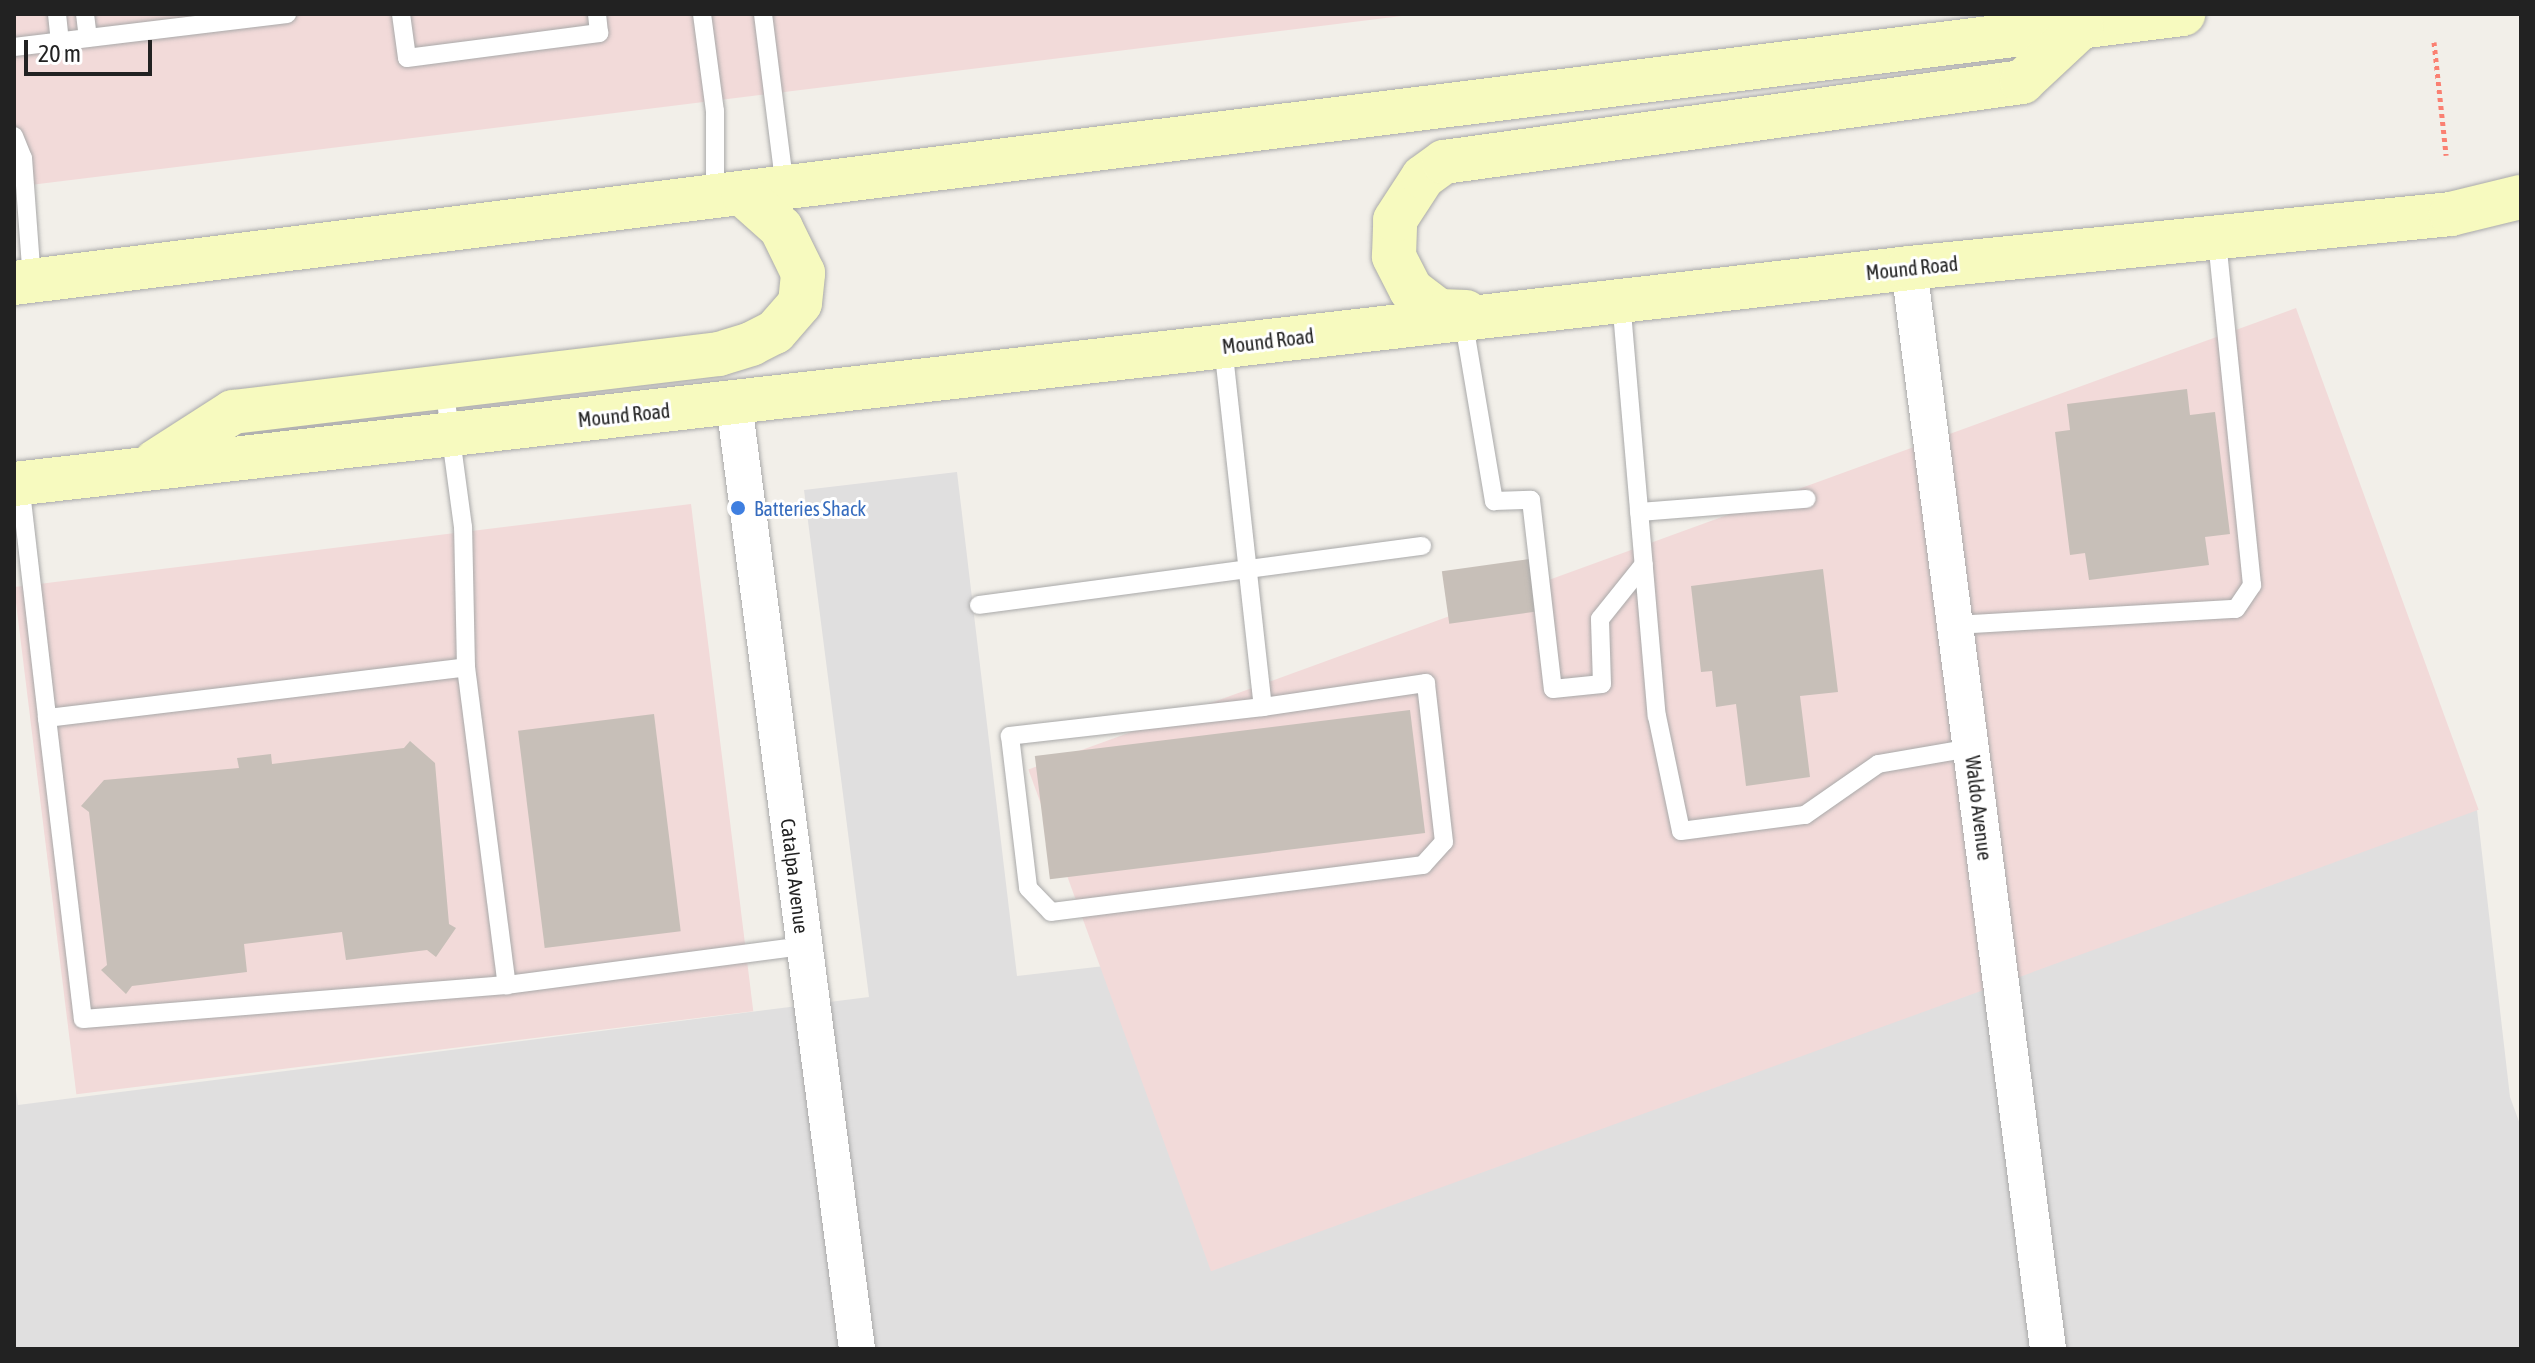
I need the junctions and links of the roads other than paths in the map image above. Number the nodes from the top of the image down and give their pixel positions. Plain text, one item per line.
1 (57, 14) edge
2 (85, 14) edge
3 (287, 14) edge
4 (401, 14) edge
5 (597, 14) edge
6 (702, 14) edge
7 (763, 14) edge
8 (2183, 14) edge
9 (2081, 27) junction
10 (88, 38) junction
11 (60, 42) junction
12 (14, 47) edge
13 (14, 136) edge
14 (748, 195) junction
15 (2521, 197) edge
16 (2217, 238) junction
17 (1909, 268) junction
18 (23, 282) edge
19 (1621, 300) junction
20 (1510, 313) junction
21 (1463, 318) junction
22 (1223, 346) junction
23 (444, 387) junction
24 (734, 403) junction
25 (448, 435) junction
26 (147, 468) junction
27 (17, 484) edge
28 (1806, 499) dead end
29 (1639, 512) junction
30 (1422, 546) dead end
31 (1644, 564) junction
32 (1246, 570) junction
33 (979, 605) dead end
34 (1955, 625) junction
35 (466, 667) junction
36 (1263, 707) junction
37 (47, 718) junction
38 (1971, 748) junction
39 (804, 946) junction
40 (507, 985) junction
41 (857, 1349) edge
42 (2048, 1349) edge

1 - 11 lane
2 - 10 lane
3 - 10 lane
4 - 5 lane
6 - 14 lane
7 - 14 lane
8 - 9 main road
9 - 14 main road
9 - 20 main road
10 - 11 lane
11 - 12 lane
13 - 18 lane
14 - 18 main road
14 - 23 main road
15 - 16 main road, Mound Road
16 - 17 main road, Mound Road
16 - 34 lane
17 - 19 main road, Mound Road
17 - 34 street, Waldo Avenue
19 - 20 main road, Mound Road
19 - 29 lane
20 - 21 main road, Mound Road
21 - 22 main road, Mound Road
21 - 31 lane
22 - 24 main road, Mound Road
22 - 32 lane
23 - 25 lane
23 - 26 main road
24 - 25 main road, Mound Road
24 - 39 street, Catalpa Avenue
25 - 26 main road, Mound Road
25 - 35 lane
26 - 27 main road, Mound Road
27 - 37 lane
28 - 29 lane
29 - 31 lane
30 - 32 lane
31 - 38 lane
32 - 33 lane
32 - 36 lane
34 - 38 street, Waldo Avenue
35 - 37 lane
35 - 40 lane
36 - 36 lane
37 - 40 lane
38 - 42 street, Waldo Avenue
39 - 40 lane
39 - 41 street, Catalpa Avenue

